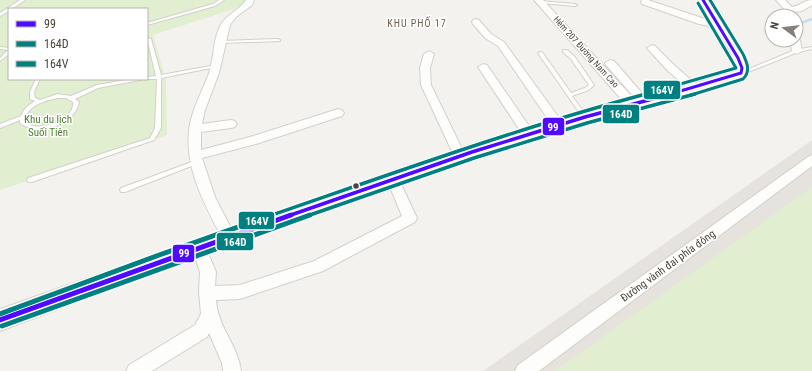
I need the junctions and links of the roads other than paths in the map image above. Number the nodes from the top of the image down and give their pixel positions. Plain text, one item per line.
1 (23, 0) edge
2 (222, 0) edge
3 (250, 0) edge
4 (703, 0) edge
5 (780, 0) edge
6 (539, 1) edge
7 (812, 1) edge
8 (645, 2) dead end
9 (575, 5) dead end
10 (11, 8) edge
11 (786, 8) edge
12 (801, 8) edge
13 (476, 22) dead end
14 (148, 24) edge
15 (718, 25) junction
16 (148, 40) edge
17 (278, 40) dead end
18 (221, 42) junction
19 (652, 48) dead end
20 (796, 48) edge
21 (812, 48) edge
22 (565, 51) dead end
23 (797, 51) junction
24 (8, 52) edge
25 (540, 53) dead end
26 (429, 54) dead end
27 (0, 60) edge
28 (610, 63) dead end
29 (216, 66) junction
30 (483, 67) dead end
31 (741, 73) junction
32 (158, 77) junction
33 (148, 78) edge
34 (38, 80) edge
35 (135, 80) edge
36 (694, 88) junction
37 (569, 95) junction
38 (72, 98) junction
39 (39, 101) junction
40 (638, 103) junction
41 (338, 113) dead end
42 (22, 117) junction
43 (585, 117) junction
44 (231, 124) dead end
45 (558, 125) junction
46 (0, 126) edge
47 (195, 129) junction
48 (528, 134) junction
49 (460, 157) junction
50 (196, 159) junction
51 (812, 160) edge
52 (30, 180) dead end
53 (393, 180) junction
54 (123, 190) dead end
55 (229, 238) junction
56 (199, 248) junction
57 (207, 292) junction
58 (209, 315) junction
59 (0, 320) edge
60 (150, 366) edge
61 (135, 371) edge
62 (232, 371) edge
63 (524, 371) edge

1 - 10 lane
2 - 14 lane
3 - 18 street
4 - 15 street
5 - 11 street
6 - 9 lane
6 - 40 street, Hẻm 207 Đường Nam Cao
7 - 12 street
8 - 15 street
13 - 45 street
15 - 31 street
16 - 32 lane
17 - 18 lane
18 - 29 street
19 - 36 street
20 - 23 street
21 - 23 lane
22 - 37 lane
23 - 31 lane
24 - 27 lane
25 - 37 lane
26 - 49 street
28 - 40 street
29 - 32 lane
29 - 47 street
30 - 48 street
31 - 36 street
32 - 33 lane
32 - 52 lane
34 - 39 lane
35 - 38 lane
36 - 40 street
37 - 43 lane
38 - 39 lane
38 - 42 lane
39 - 42 lane
40 - 43 street
41 - 50 street
42 - 46 lane
43 - 45 street
44 - 47 street
45 - 48 street
47 - 50 street
48 - 49 street
49 - 53 street
50 - 54 lane
50 - 55 street
51 - 63 street, Đường vành đai phía đông
53 - 55 street
53 - 57 street
55 - 56 street
56 - 57 street
56 - 59 street
57 - 58 street
58 - 60 street
58 - 62 street
60 - 61 street

